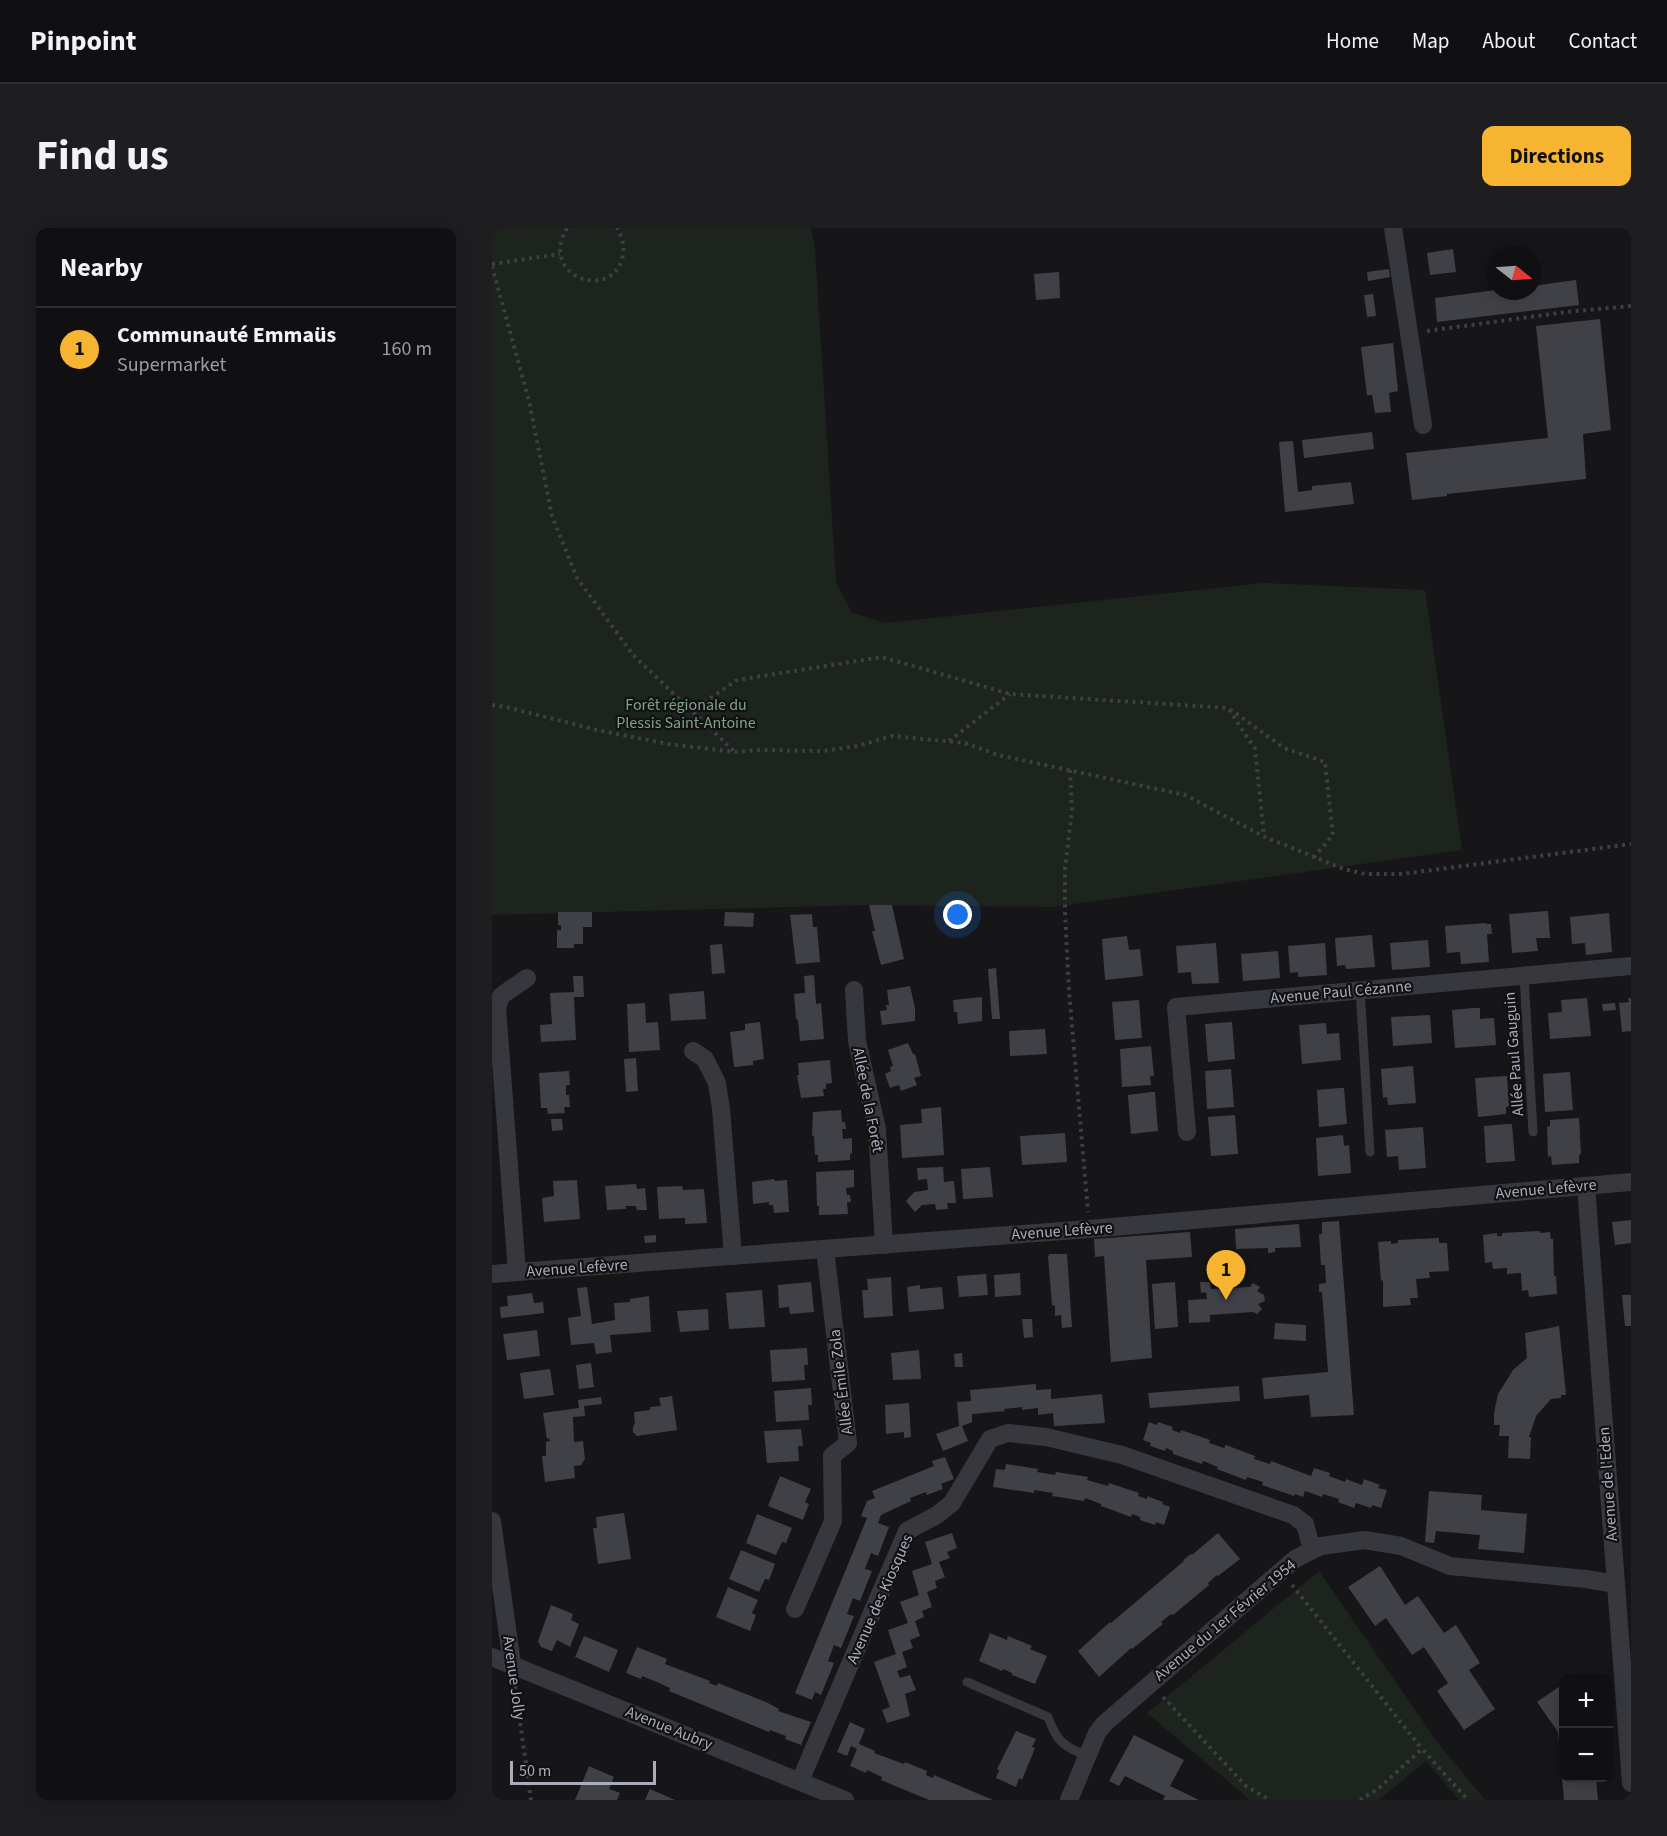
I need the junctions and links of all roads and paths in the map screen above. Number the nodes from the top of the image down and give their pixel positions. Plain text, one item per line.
1 (567, 228) edge
2 (617, 228) edge
3 (1393, 228) edge
4 (560, 254) junction
5 (492, 265) edge
6 (1631, 306) edge
7 (1409, 333) junction
8 (1423, 426) dead end
9 (1010, 694) junction
10 (492, 705) edge
11 (1228, 708) junction
12 (692, 711) junction
13 (948, 741) junction
14 (736, 752) junction
15 (1070, 770) junction
16 (1264, 837) junction
17 (1631, 844) edge
18 (1313, 858) junction
19 (1631, 966) edge
20 (1524, 975) junction
21 (527, 978) dead end
22 (854, 990) dead end
23 (1360, 990) junction
24 (693, 1051) dead end
25 (1187, 1132) dead end
26 (1533, 1132) dead end
27 (1370, 1152) dead end
28 (1631, 1182) edge
29 (1586, 1186) junction
30 (1089, 1229) junction
31 (884, 1245) junction
32 (825, 1249) junction
33 (733, 1256) junction
34 (517, 1272) junction
35 (492, 1274) edge
36 (492, 1521) edge
37 (1312, 1550) junction
38 (1281, 1571) junction
39 (1616, 1584) junction
40 (795, 1609) dead end
41 (492, 1657) edge
42 (512, 1664) junction
43 (968, 1682) dead end
44 (1150, 1684) junction
45 (1422, 1749) junction
46 (1087, 1756) junction
47 (800, 1781) junction
48 (1631, 1783) edge
49 (532, 1800) edge
50 (845, 1800) edge
51 (1069, 1800) edge
52 (1270, 1800) edge
53 (1360, 1800) edge
54 (1468, 1800) edge

1 - 4 path
2 - 4 path
3 - 7 street
4 - 5 path
5 - 12 path
6 - 7 path
7 - 8 street
9 - 11 path
9 - 12 path
9 - 13 path
10 - 14 path
11 - 16 path
11 - 18 path
12 - 14 path
13 - 14 path
13 - 15 path
15 - 16 path
15 - 30 path
16 - 18 path
17 - 18 path
19 - 20 street, Avenue Paul Cézanne
20 - 23 street, Avenue Paul Cézanne
20 - 26 lane, Allée Paul Gauguin
21 - 34 street
22 - 31 street, Allée de la Forêt
23 - 25 street, Avenue Paul Cézanne
23 - 27 lane
24 - 33 street
28 - 29 street, Avenue Lefèvre
29 - 30 street, Avenue Lefèvre
29 - 39 street, Avenue de l'Eden
30 - 31 street, Avenue Lefèvre
31 - 32 street, Avenue Lefèvre
32 - 33 street, Avenue Lefèvre
32 - 40 street, Allée Émile Zola
33 - 34 street, Avenue Lefèvre
34 - 35 street, Avenue Lefèvre
36 - 42 street, Avenue Jolly
37 - 38 street, Avenue du 1er Février 1954
37 - 39 street, Avenue du 1er Février 1954
37 - 47 street, Avenue des Kiosques
38 - 44 street, Avenue du 1er Février 1954
38 - 45 path
39 - 48 street, Avenue de l'Eden
41 - 42 street, Avenue Aubry
42 - 47 street, Avenue Aubry
42 - 49 path, Avenue Jolly
43 - 46 lane
44 - 46 street, Avenue du 1er Février 1954
44 - 52 path
45 - 53 path
45 - 54 path
46 - 51 street, Avenue du 1er Février 1954
47 - 50 street, Avenue Aubry

